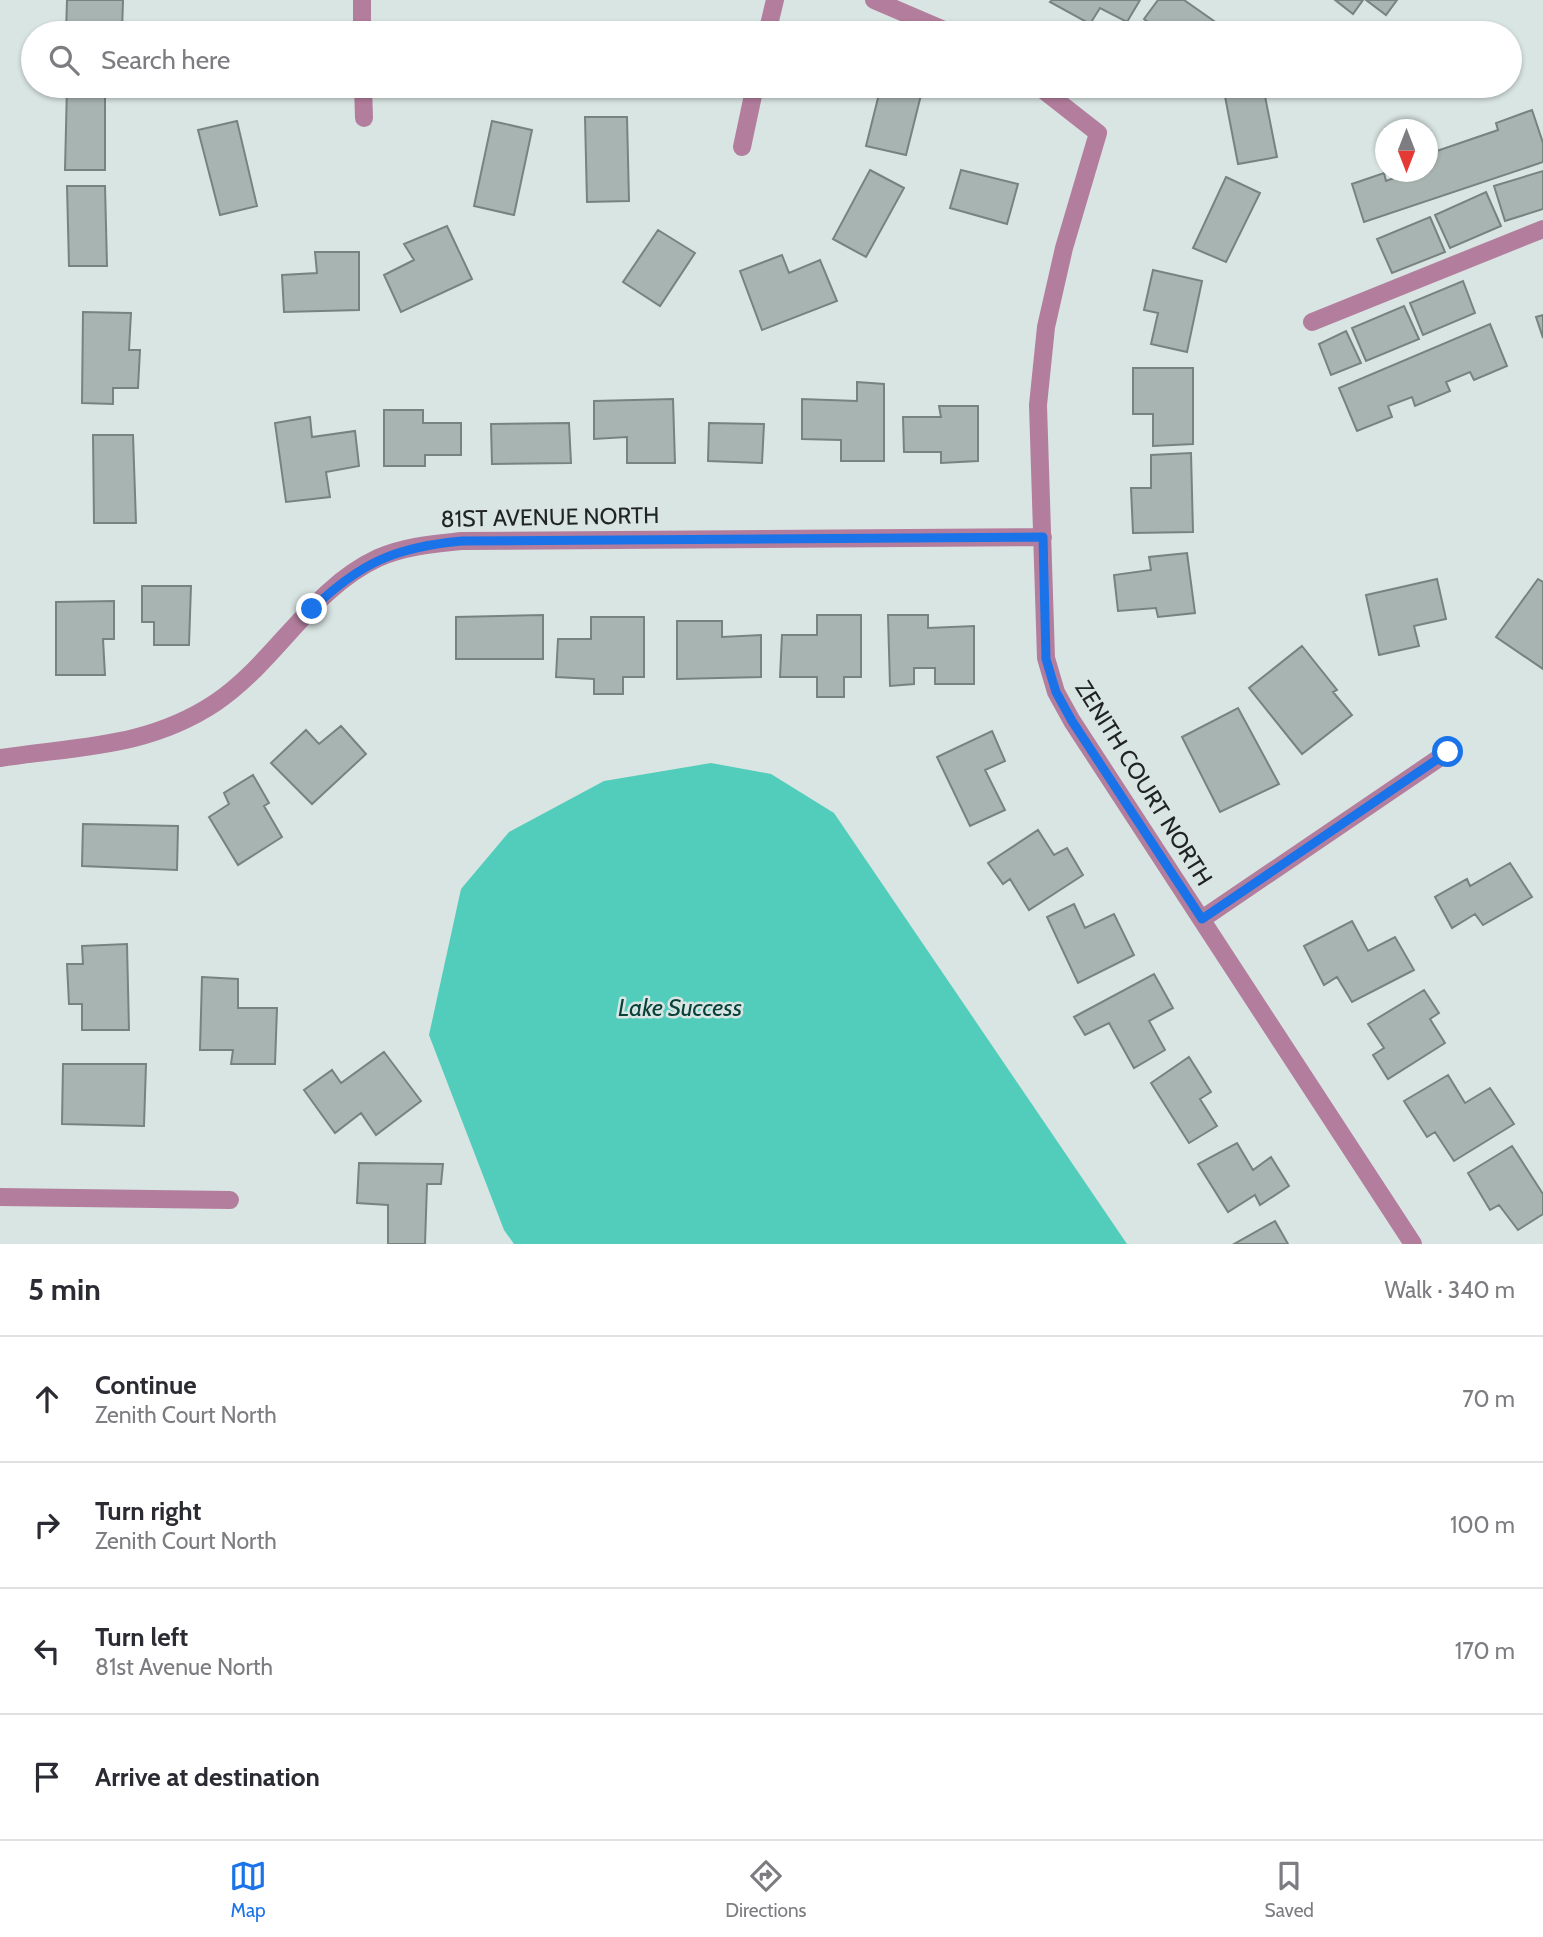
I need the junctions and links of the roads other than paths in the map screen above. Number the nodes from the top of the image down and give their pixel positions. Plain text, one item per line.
1 (362, 0) edge
2 (775, 0) edge
3 (874, 0) edge
4 (362, 21) edge
5 (770, 21) edge
6 (923, 21) edge
7 (363, 98) edge
8 (752, 98) edge
9 (1053, 98) edge
10 (364, 118) dead end
11 (741, 147) dead end
12 (1543, 229) edge
13 (1312, 322) dead end
14 (1043, 537) junction
15 (1448, 752) dead end
16 (0, 758) edge
17 (1202, 919) junction
18 (0, 1197) edge
19 (230, 1200) dead end
20 (1413, 1244) edge

1 - 4 street
2 - 5 street
3 - 6 street
7 - 10 street
8 - 11 street
9 - 14 street, ZENITH COURT NORTH
12 - 13 street
14 - 16 street, 81ST AVENUE NORTH
14 - 17 street, ZENITH COURT NORTH
15 - 17 street, ZENITH COURT NORTH
17 - 20 street, ZENITH COURT NORTH
18 - 19 street

